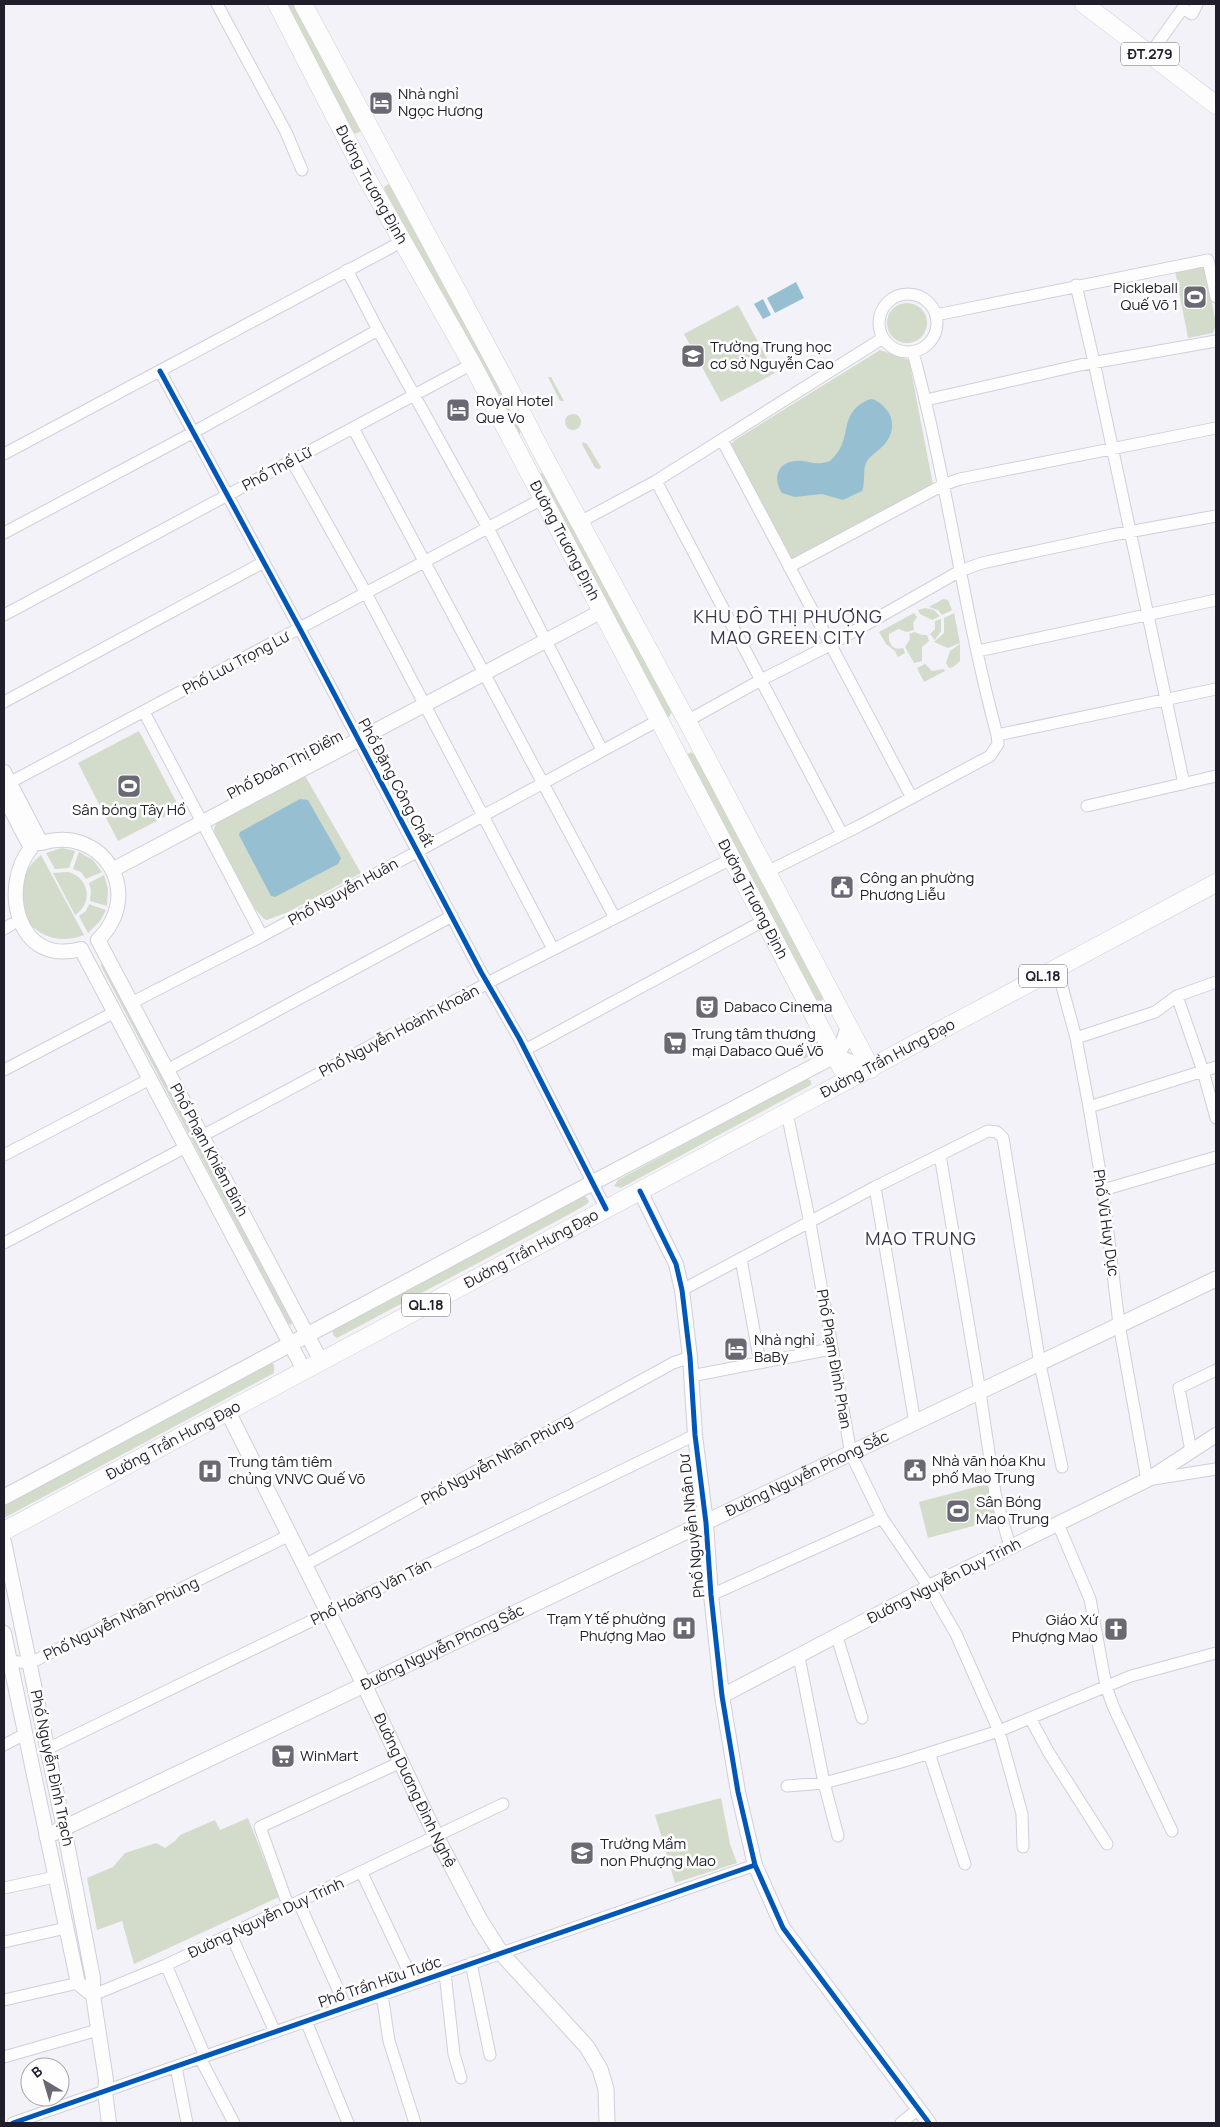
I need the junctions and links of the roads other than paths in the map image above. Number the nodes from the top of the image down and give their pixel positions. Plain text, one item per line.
1 (218, 4) edge
2 (277, 4) edge
3 (303, 4) edge
4 (1084, 4) edge
5 (1198, 4) edge
6 (1150, 54) junction
7 (1216, 105) edge
8 (387, 163) junction
9 (302, 170) dead end
10 (365, 175) junction
11 (403, 241) junction
12 (347, 270) junction
13 (1076, 286) junction
14 (1216, 297) edge
15 (936, 315) junction
16 (378, 330) junction
17 (883, 338) junction
18 (1216, 341) edge
19 (913, 352) junction
20 (1094, 362) junction
21 (472, 364) junction
22 (160, 371) junction
23 (416, 395) junction
24 (926, 400) junction
25 (354, 428) junction
26 (1216, 428) edge
27 (194, 432) junction
28 (722, 440) junction
29 (538, 445) junction
30 (1112, 450) junction
31 (4, 454) edge
32 (518, 456) junction
33 (292, 460) junction
34 (656, 482) junction
35 (943, 485) junction
36 (228, 495) junction
37 (542, 499) junction
38 (1216, 516) edge
39 (580, 522) junction
40 (488, 528) junction
41 (1130, 532) junction
42 (4, 533) edge
43 (426, 561) junction
44 (264, 562) junction
45 (789, 567) junction
46 (960, 571) junction
47 (366, 593) junction
48 (1216, 600) edge
49 (602, 611) junction
50 (4, 615) edge
51 (1149, 615) junction
52 (300, 629) junction
53 (545, 641) junction
54 (830, 646) junction
55 (978, 651) junction
56 (484, 673) junction
57 (760, 680) junction
58 (1216, 690) edge
59 (1165, 700) junction
60 (4, 702) edge
61 (425, 705) junction
62 (144, 712) junction
63 (688, 721) junction
64 (662, 727) junction
65 (997, 735) junction
66 (358, 740) junction
67 (602, 750) junction
68 (1216, 776) edge
69 (7, 778) edge
70 (542, 783) junction
71 (1184, 784) junction
72 (4, 796) edge
73 (912, 798) junction
74 (1087, 806) dead end
75 (482, 816) junction
76 (203, 823) junction
77 (842, 834) junction
78 (36, 845) junction
79 (418, 850) junction
80 (731, 859) junction
81 (112, 870) junction
82 (767, 872) junction
83 (1216, 883) edge
84 (452, 916) junction
85 (615, 918) junction
86 (763, 921) junction
87 (8, 926) edge
88 (262, 936) junction
89 (553, 949) junction
90 (1057, 968) junction
91 (1216, 982) edge
92 (488, 983) junction
93 (1177, 996) junction
94 (131, 1003) junction
95 (115, 1012) junction
96 (848, 1028) junction
97 (1076, 1038) junction
98 (525, 1050) junction
99 (834, 1056) junction
100 (1216, 1067) edge
101 (871, 1068) junction
102 (4, 1070) edge
103 (167, 1070) junction
104 (1203, 1071) junction
105 (150, 1079) junction
106 (848, 1080) junction
107 (1089, 1108) junction
108 (787, 1113) junction
109 (1216, 1118) edge
110 (202, 1136) junction
111 (186, 1147) junction
112 (4, 1155) edge
113 (940, 1155) junction
114 (1216, 1157) edge
115 (592, 1183) junction
116 (875, 1187) junction
117 (640, 1190) junction
118 (1103, 1190) junction
119 (606, 1209) junction
120 (810, 1222) junction
121 (4, 1243) edge
122 (741, 1259) junction
123 (1216, 1279) edge
124 (682, 1290) junction
125 (1119, 1324) junction
126 (307, 1335) junction
127 (290, 1344) junction
128 (831, 1349) junction
129 (690, 1358) junction
130 (321, 1361) junction
131 (760, 1363) junction
132 (1040, 1364) junction
133 (304, 1370) junction
134 (1216, 1370) edge
135 (691, 1376) junction
136 (980, 1392) junction
137 (228, 1412) junction
138 (915, 1423) junction
139 (695, 1435) junction
140 (1216, 1435) edge
141 (1191, 1452) junction
142 (851, 1454) junction
143 (1062, 1467) dead end
144 (1216, 1469) edge
145 (1147, 1480) junction
146 (4, 1497) edge
147 (882, 1518) junction
148 (706, 1522) junction
149 (1058, 1524) junction
150 (4, 1531) edge
151 (290, 1535) junction
152 (4, 1542) edge
153 (1010, 1547) junction
154 (305, 1565) junction
155 (929, 1587) junction
156 (711, 1595) junction
157 (329, 1613) junction
158 (4, 1633) edge
159 (837, 1637) junction
160 (1216, 1653) edge
161 (799, 1657) junction
162 (6, 1662) edge
163 (30, 1664) junction
164 (365, 1686) junction
165 (1106, 1686) junction
166 (722, 1696) junction
167 (862, 1718) dead end
168 (1030, 1718) junction
169 (999, 1731) junction
170 (25, 1734) junction
171 (4, 1745) edge
172 (47, 1749) junction
173 (929, 1753) junction
174 (401, 1762) junction
175 (824, 1782) junction
176 (787, 1786) dead end
177 (504, 1804) dead end
178 (64, 1828) junction
179 (1172, 1831) dead end
180 (47, 1836) junction
181 (838, 1836) dead end
182 (437, 1838) junction
183 (1107, 1844) dead end
184 (1023, 1846) dead end
185 (964, 1864) dead end
186 (755, 1865) junction
187 (362, 1873) junction
188 (56, 1877) junction
189 (4, 1888) edge
190 (294, 1905) junction
191 (66, 1928) junction
192 (232, 1935) junction
193 (4, 1942) edge
194 (501, 1953) junction
195 (471, 1964) junction
196 (166, 1965) junction
197 (445, 1973) junction
198 (78, 1983) junction
199 (414, 1983) junction
200 (382, 1994) junction
201 (93, 1995) junction
202 (4, 2000) edge
203 (346, 2007) junction
204 (306, 2021) junction
205 (98, 2030) junction
206 (275, 2032) junction
207 (490, 2055) dead end
208 (4, 2057) edge
209 (202, 2057) junction
210 (176, 2067) junction
211 (462, 2078) dead end
212 (105, 2092) junction
213 (918, 2108) junction
214 (13, 2123) edge
215 (109, 2123) edge
216 (187, 2123) edge
217 (234, 2123) edge
218 (348, 2123) edge
219 (415, 2123) edge
220 (607, 2123) edge
221 (901, 2123) edge
222 (929, 2123) edge

1 - 9 street
2 - 10 main road, Đường Trương Định
3 - 8 main road, Đường Trương Định
4 - 6 main road, ĐT.279
5 - 6 street
6 - 7 main road, ĐT.279
8 - 10 main road
8 - 29 main road, Đường Trương Định
10 - 11 main road, Đường Trương Định
11 - 12 street
11 - 21 main road, Đường Trương Định
12 - 16 street
12 - 22 street
13 - 14 street
13 - 15 street
13 - 20 street
15 - 17 street
15 - 19 street
16 - 23 street
16 - 27 street
17 - 19 street
17 - 28 street
18 - 20 street
19 - 24 street
20 - 24 street
20 - 30 street
21 - 23 street, Phố Thế Lữ
21 - 32 main road, Đường Trương Định
22 - 27 street, Phố Đặng Công Chất
22 - 31 street
23 - 25 street, Phố Thế Lữ
23 - 40 street
24 - 35 street
25 - 33 street, Phố Thế Lữ
25 - 43 street
26 - 30 street
27 - 36 street, Phố Đặng Công Chất
27 - 42 street
28 - 34 street
28 - 45 street
29 - 32 main road
29 - 39 main road, Đường Trương Định
30 - 35 street
30 - 41 street
32 - 37 main road, Đường Trương Định
33 - 36 street, Phố Thế Lữ
33 - 47 street
34 - 39 street
34 - 57 street
35 - 45 street
35 - 46 street
36 - 44 street, Phố Đặng Công Chất
36 - 50 street, Phố Thế Lữ
37 - 40 street, Phố Lưu Trọng Lư
37 - 49 main road, Đường Trương Định
38 - 41 street
39 - 63 main road, Đường Trương Định
40 - 43 street, Phố Lưu Trọng Lư
40 - 53 street
41 - 46 street
41 - 51 street
43 - 47 street, Phố Lưu Trọng Lư
43 - 56 street
44 - 52 street, Phố Đặng Công Chất
44 - 60 street
45 - 54 street
46 - 54 street
46 - 55 street
47 - 52 street, Phố Lưu Trọng Lư
47 - 61 street
48 - 51 street
49 - 53 street, Phố Đoàn Thị Điểm
49 - 64 main road, Đường Trương Định
51 - 55 street
51 - 59 street
52 - 62 street, Phố Lưu Trọng Lư
52 - 66 street, Phố Đặng Công Chất
53 - 56 street, Phố Đoàn Thị Điểm
53 - 67 street
54 - 57 street
54 - 73 street
55 - 65 street
56 - 61 street, Phố Đoàn Thị Điểm
56 - 70 street
57 - 63 street
57 - 77 street
58 - 59 street
59 - 65 street
59 - 71 street
61 - 66 street, Phố Đoàn Thị Điểm
61 - 75 street
62 - 69 street, Phố Lưu Trọng Lư
62 - 76 street
63 - 64 main road
63 - 82 main road, Đường Trương Định
64 - 67 street, Phố Nguyễn Huân
64 - 80 main road, Đường Trương Định
65 - 73 street
66 - 76 street, Phố Đoàn Thị Điểm
66 - 79 street, Phố Đặng Công Chất
67 - 70 street, Phố Nguyễn Huân
68 - 71 street
69 - 78 street
70 - 75 street, Phố Nguyễn Huân
70 - 85 street
71 - 74 street
72 - 78 street
73 - 77 street
75 - 79 street, Phố Nguyễn Huân
75 - 89 street
76 - 81 street, Phố Đoàn Thị Điểm
76 - 88 street
77 - 82 street
78 - 81 street
78 - 87 street
79 - 84 street, Phố Đặng Công Chất
79 - 88 street, Phố Nguyễn Huân
80 - 85 street, Phố Nguyễn Hoành Khoản
80 - 86 main road, Đường Trương Định
81 - 94 street, Phố Phạm Khiêm Bính
82 - 96 main road, Đường Trương Định
83 - 90 main road, Đường Trần Hưng Đạo / QL.18
84 - 92 street, Phố Đặng Công Chất
84 - 103 street
85 - 89 street, Phố Nguyễn Hoành Khoản
86 - 98 street
86 - 99 main road, Đường Trương Định
87 - 95 street, Phố Phạm Khiêm Bính
88 - 94 street, Phố Nguyễn Huân
89 - 92 street, Phố Nguyễn Hoành Khoản
90 - 97 street, Phố Vũ Huy Dực
90 - 101 main road, Đường Trần Hưng Đạo / QL.18
91 - 93 street
92 - 98 street, Phố Đặng Công Chất
92 - 110 street, Phố Nguyễn Hoành Khoản
93 - 97 street
93 - 104 street
94 - 103 street, Phố Phạm Khiêm Bính
95 - 102 street
95 - 105 street, Phố Phạm Khiêm Bính
96 - 99 main road
96 - 101 main road, Đường Trương Định
97 - 107 street, Phố Vũ Huy Dực
98 - 115 street, Phố Đặng Công Chất
99 - 101 main road
99 - 106 main road, Đường Trương Định
99 - 115 main road, Đường Trần Hưng Đạo
100 - 104 street
101 - 106 main road, Đường Trần Hưng Đạo / QL.18
103 - 110 street, Phố Phạm Khiêm Bính
104 - 107 street
104 - 109 street
105 - 111 street, Phố Phạm Khiêm Bính
105 - 112 street
106 - 108 main road, Đường Trần Hưng Đạo / QL.18
107 - 118 street, Phố Vũ Huy Dực
108 - 117 main road, Đường Trần Hưng Đạo / QL.18
108 - 120 street, Phố Phạm Đình Phan
110 - 126 street, Phố Phạm Khiêm Bính
111 - 121 street
111 - 127 street, Phố Phạm Khiêm Bính
113 - 116 street
113 - 132 street
113 - 136 street
114 - 118 street
115 - 119 street, Phố Đặng Công Chất
115 - 126 main road, Đường Trần Hưng Đạo
116 - 120 street
116 - 138 street
117 - 119 main road, Đường Trần Hưng Đạo / QL.18
117 - 124 street, Phố Nguyễn Nhân Dư
118 - 125 street, Phố Vũ Huy Dực
119 - 130 main road, Đường Trần Hưng Đạo / QL.18
120 - 122 street
120 - 128 street, Phố Phạm Đình Phan
122 - 124 street
122 - 131 street
123 - 125 main road, Đường Nguyễn Phong Sắc
124 - 129 street, Phố Nguyễn Nhân Dư
125 - 132 main road, Đường Nguyễn Phong Sắc
125 - 145 street, Phố Vũ Huy Dực
126 - 127 main road, Đường Trần Hưng Đạo
126 - 130 street, Phố Phạm Khiêm Bính
127 - 133 street, Phố Phạm Khiêm Bính
127 - 146 main road, Đường Trần Hưng Đạo
128 - 131 street
128 - 142 street, Phố Phạm Đình Phan
129 - 135 street, Phố Nguyễn Nhân Dư
129 - 154 street, Phố Nguyễn Nhân Phùng
130 - 133 main road, Đường Trần Hưng Đạo / QL.18
131 - 135 street
132 - 136 main road, Đường Nguyễn Phong Sắc
132 - 143 street
133 - 137 main road, Đường Trần Hưng Đạo / QL.18
134 - 141 street
135 - 139 street, Phố Nguyễn Nhân Dư
136 - 138 main road, Đường Nguyễn Phong Sắc
136 - 153 street
137 - 150 main road, Đường Trần Hưng Đạo / QL.18
137 - 151 main road, Đường Dương Đình Nghệ
138 - 142 main road, Đường Nguyễn Phong Sắc
139 - 148 street, Phố Nguyễn Nhân Dư
139 - 157 street, Phố Hoàng Văn Tán
140 - 141 street, Đường Nguyễn Duy Trinh
141 - 145 street, Đường Nguyễn Duy Trinh
142 - 147 street, Phố Phạm Đình Phan
142 - 148 main road, Đường Nguyễn Phong Sắc
144 - 145 street
145 - 149 street, Đường Nguyễn Duy Trinh
147 - 155 street, Phố Phạm Đình Phan
147 - 156 street
148 - 156 street, Phố Nguyễn Nhân Dư
148 - 164 main road, Đường Nguyễn Phong Sắc
149 - 153 street, Đường Nguyễn Duy Trinh
149 - 165 street
151 - 154 main road, Đường Dương Đình Nghệ
151 - 163 street, Phố Nguyễn Nhân Phùng
152 - 163 street, Phố Nguyễn Đình Trạch
153 - 155 street, Đường Nguyễn Duy Trinh
154 - 157 main road, Đường Dương Đình Nghệ
155 - 159 street, Đường Nguyễn Duy Trinh
155 - 169 street, Phố Phạm Đình Phan
156 - 166 street, Phố Nguyễn Nhân Dư
157 - 164 main road, Đường Dương Đình Nghệ
157 - 172 street, Phố Hoàng Văn Tán
158 - 162 street, Phố Nguyễn Đình Trạch
159 - 161 street, Đường Nguyễn Duy Trinh
159 - 167 street
160 - 165 street
161 - 166 street, Đường Nguyễn Duy Trinh
161 - 175 street
162 - 163 street, Phố Nguyễn Nhân Phùng
162 - 170 street, Phố Nguyễn Đình Trạch
163 - 172 street, Phố Nguyễn Đình Trạch
164 - 174 main road, Đường Dương Đình Nghệ
164 - 178 main road, Đường Nguyễn Phong Sắc
165 - 168 street
165 - 179 street
166 - 186 street, Phố Nguyễn Nhân Dư
168 - 169 street
168 - 183 street
169 - 173 street
169 - 184 street, Phố Phạm Đình Phan
170 - 171 street
170 - 180 street, Phố Nguyễn Đình Trạch
172 - 178 street, Phố Nguyễn Đình Trạch
173 - 175 street
173 - 185 street
174 - 182 main road, Đường Dương Đình Nghệ
174 - 190 street
175 - 176 street
175 - 181 street
177 - 182 street, Đường Nguyễn Duy Trinh
178 - 180 main road, Đường Nguyễn Phong Sắc
178 - 201 street, Phố Nguyễn Đình Trạch
180 - 188 street, Phố Nguyễn Đình Trạch
182 - 187 street, Đường Nguyễn Duy Trinh
182 - 194 main road, Đường Dương Đình Nghệ
186 - 194 street, Phố Trần Hữu Tước
186 - 213 street, Phố Nguyễn Nhân Dư
187 - 190 street, Đường Nguyễn Duy Trinh
187 - 199 street
188 - 189 street
188 - 191 street, Phố Nguyễn Đình Trạch
190 - 192 street, Đường Nguyễn Duy Trinh
190 - 203 street
191 - 193 street
191 - 198 street, Phố Nguyễn Đình Trạch
192 - 196 street, Đường Nguyễn Duy Trinh
192 - 206 street
194 - 195 street, Phố Trần Hữu Tước
194 - 220 main road, Đường Dương Đình Nghệ
195 - 197 street, Phố Trần Hữu Tước
195 - 207 street
196 - 201 street, Đường Nguyễn Duy Trinh
196 - 209 street
197 - 199 street, Phố Trần Hữu Tước
197 - 211 street
198 - 201 street
198 - 202 street
199 - 200 street, Phố Trần Hữu Tước
200 - 203 street, Phố Trần Hữu Tước
200 - 219 street
201 - 205 street, Phố Nguyễn Đình Trạch
203 - 204 street, Phố Trần Hữu Tước
204 - 206 street, Phố Trần Hữu Tước
204 - 218 street
205 - 208 street
205 - 212 street, Phố Nguyễn Đình Trạch
206 - 209 street, Phố Trần Hữu Tước
209 - 210 street, Phố Trần Hữu Tước
209 - 217 street
210 - 212 street, Phố Trần Hữu Tước
210 - 216 street
212 - 214 street, Phố Trần Hữu Tước
212 - 215 street, Phố Nguyễn Đình Trạch
213 - 221 street
213 - 222 street, Phố Nguyễn Nhân Dư

